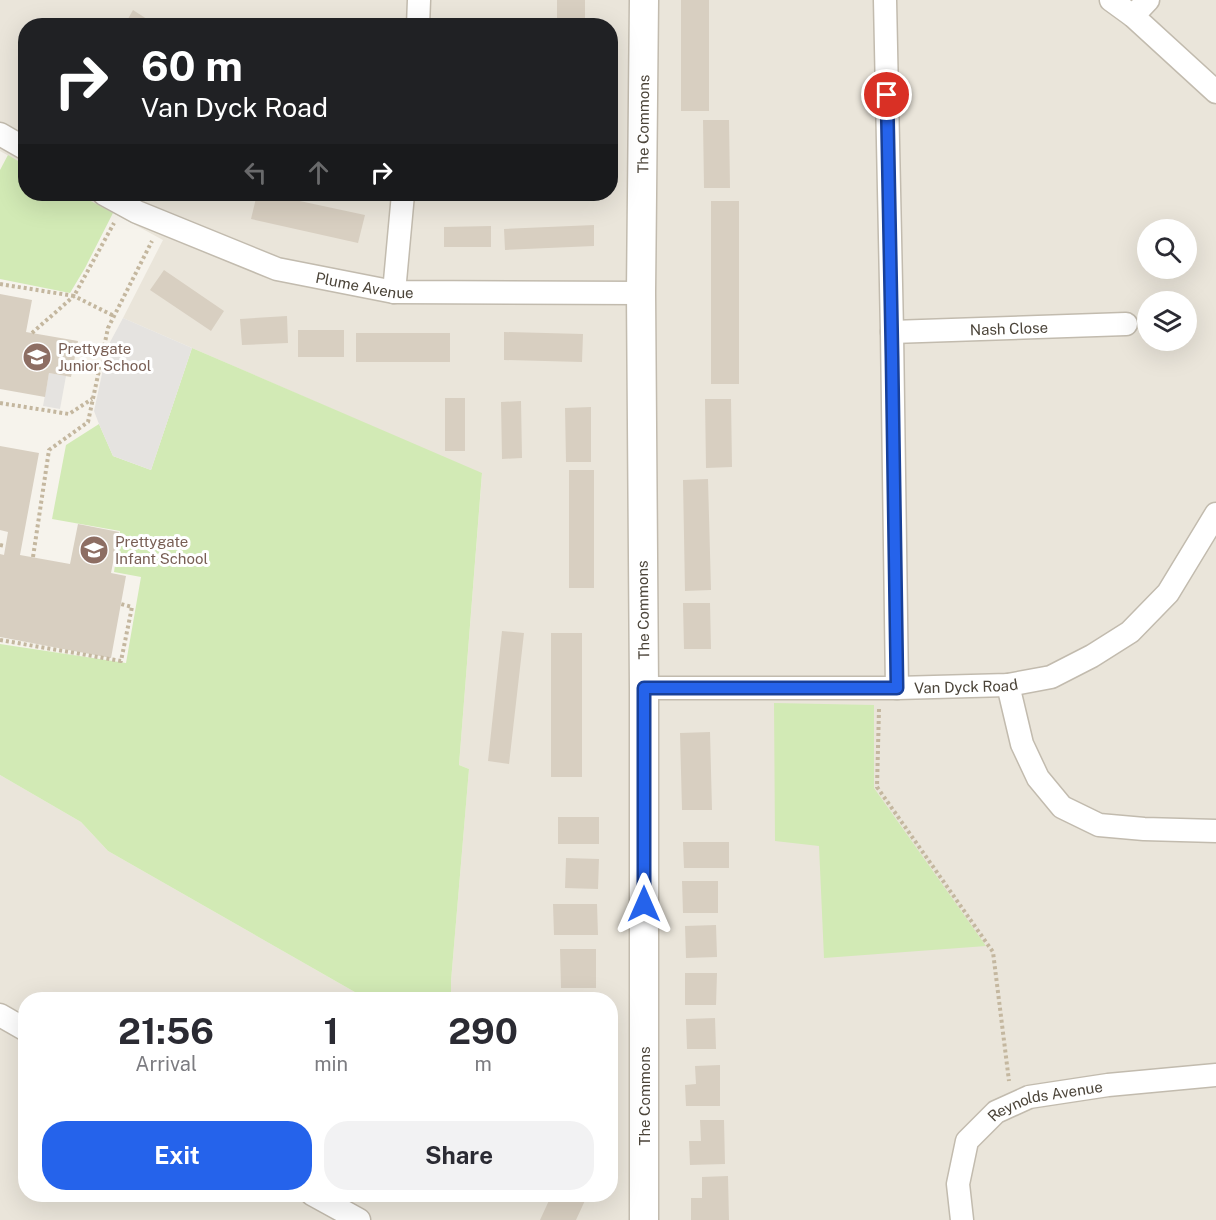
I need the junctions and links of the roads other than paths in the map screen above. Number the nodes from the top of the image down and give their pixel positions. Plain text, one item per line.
1 (419, 0) edge
2 (644, 0) edge
3 (885, 0) edge
4 (1111, 0) edge
5 (1141, 8) edge
6 (418, 18) edge
7 (1216, 93) edge
8 (0, 134) edge
9 (18, 144) edge
10 (117, 201) edge
11 (402, 201) edge
12 (393, 292) junction
13 (641, 293) junction
14 (1126, 324) dead end
15 (892, 332) junction
16 (1216, 514) edge
17 (1008, 685) junction
18 (644, 688) junction
19 (888, 688) junction
20 (1216, 831) edge
21 (0, 1015) edge
22 (18, 1025) edge
23 (1216, 1075) edge
24 (326, 1202) edge
25 (359, 1220) edge
26 (644, 1220) edge
27 (962, 1220) edge

1 - 6 street
2 - 13 street, The Commons
3 - 15 street
4 - 5 street
5 - 7 street
8 - 9 street
10 - 12 street, Plume Avenue
11 - 12 street
12 - 13 street, Plume Avenue
13 - 18 street, The Commons
14 - 15 street, Nash Close
15 - 19 street
16 - 17 street, Van Dyck Road
17 - 19 street, Van Dyck Road
17 - 20 street
18 - 19 street, Van Dyck Road
18 - 26 street, The Commons
21 - 22 street
23 - 27 street, Reynolds Avenue
24 - 25 street

